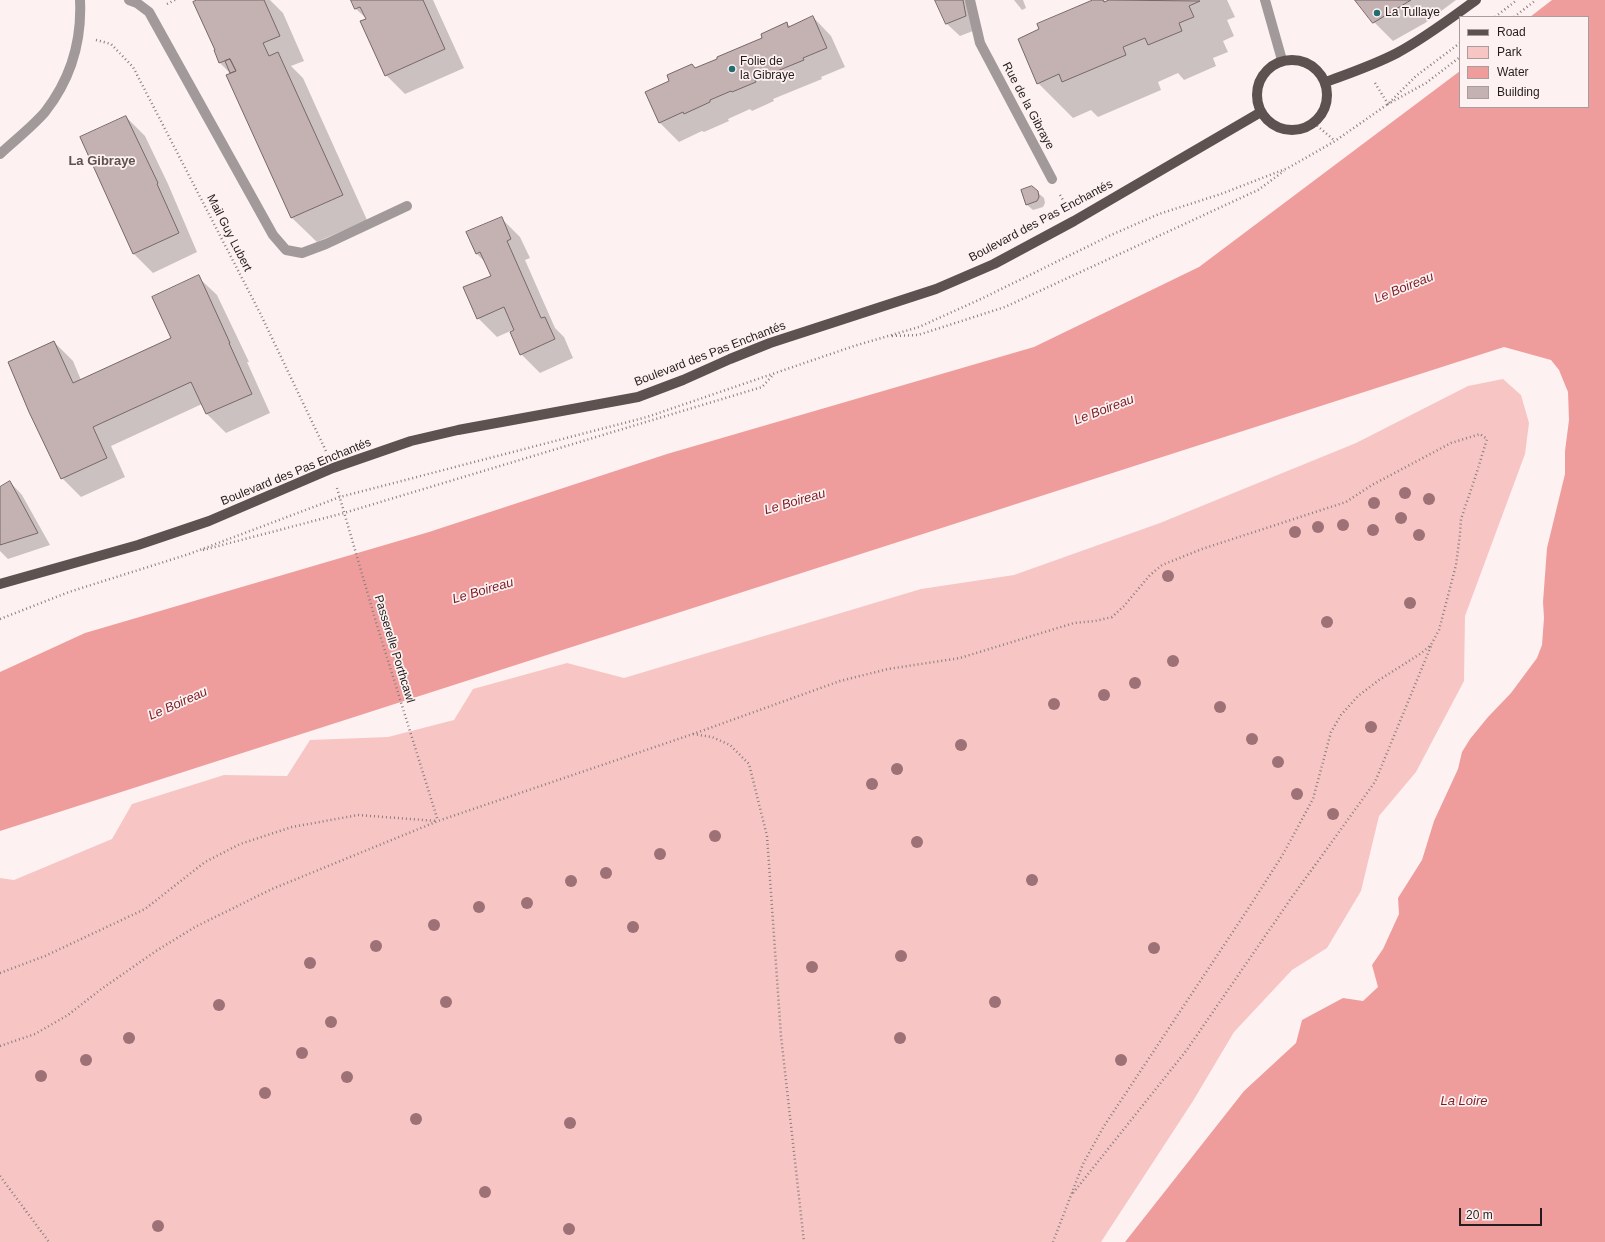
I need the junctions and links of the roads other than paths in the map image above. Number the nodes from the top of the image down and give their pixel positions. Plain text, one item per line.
1 (80, 0) edge
2 (129, 0) edge
3 (970, 0) edge
4 (1265, 0) edge
5 (1476, 0) edge
6 (1282, 60) junction
7 (1326, 82) junction
8 (1261, 112) junction
9 (0, 154) edge
10 (1052, 179) road end
11 (407, 206) dead end
12 (0, 584) edge

1 - 9 street
2 - 11 street
3 - 10 street, Rue de la Gibraye
4 - 6 street
5 - 7 main road
6 - 7 main road
6 - 8 main road
7 - 8 main road
8 - 12 main road, Boulevard des Pas Enchantés

